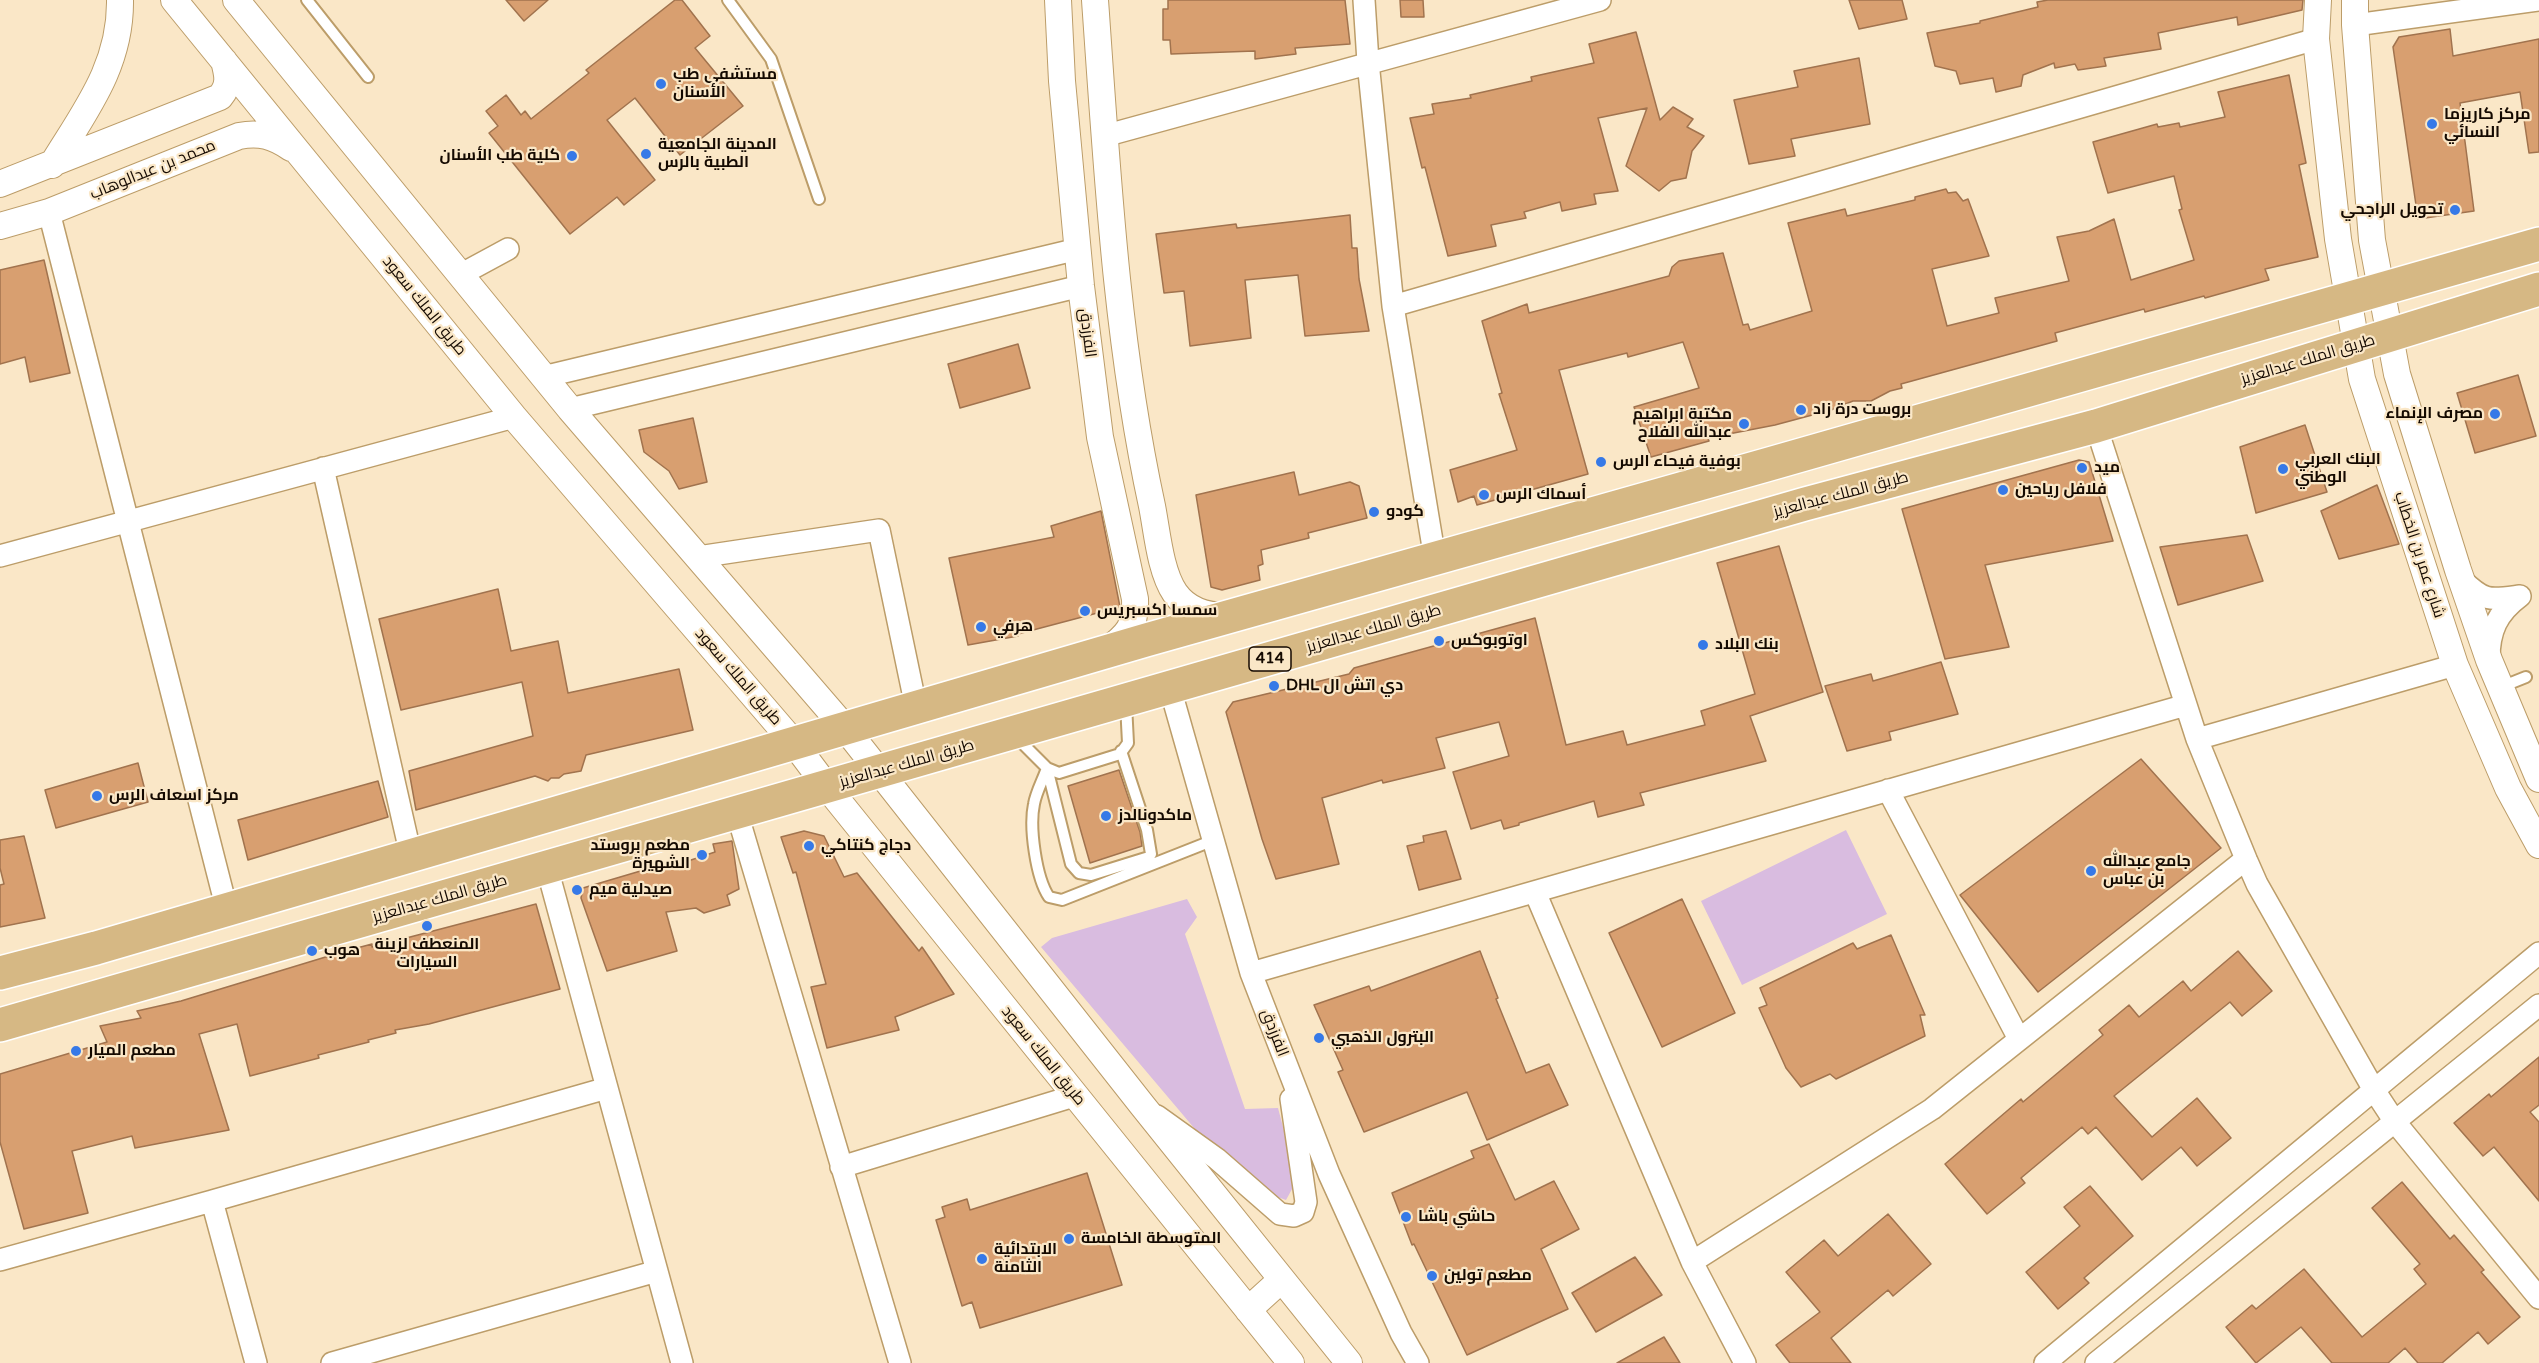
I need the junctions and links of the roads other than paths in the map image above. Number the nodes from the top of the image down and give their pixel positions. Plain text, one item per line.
1 (120, 0) edge
2 (174, 0) edge
3 (236, 0) edge
4 (307, 0) edge
5 (728, 0) edge
6 (1058, 0) edge
7 (1095, 0) edge
8 (1364, 0) edge
9 (1600, 0) edge
10 (2318, 0) edge
11 (2355, 0) edge
12 (2536, 0) edge
13 (2355, 25) junction
14 (2316, 39) junction
15 (224, 61) junction
16 (1368, 62) junction
17 (368, 77) dead end
18 (1104, 136) junction
19 (302, 156) junction
20 (52, 165) junction
21 (0, 184) edge
22 (819, 199) dead end
23 (49, 212) junction
24 (0, 226) edge
25 (2539, 244) edge
26 (508, 249) dead end
27 (1078, 249) junction
28 (460, 275) junction
29 (1081, 286) junction
30 (2381, 289) junction
31 (2539, 289) edge
32 (2348, 299) junction
33 (1393, 306) junction
34 (2390, 334) junction
35 (2356, 345) junction
36 (543, 377) junction
37 (570, 409) junction
38 (514, 417) junction
39 (2096, 426) junction
40 (323, 468) junction
41 (128, 521) junction
42 (0, 556) edge
43 (698, 557) junction
44 (1435, 559) junction
45 (2462, 580) junction
46 (2530, 593) edge
47 (1233, 616) junction
48 (1106, 651) junction
49 (2489, 660) junction
50 (2455, 665) junction
51 (2526, 677) dead end
52 (2500, 687) junction
53 (1170, 688) junction
54 (1125, 701) junction
55 (2186, 705) junction
56 (916, 707) junction
57 (845, 728) junction
58 (1013, 734) junction
59 (2197, 739) junction
60 (794, 743) junction
61 (1121, 751) junction
62 (1047, 768) junction
63 (878, 772) junction
64 (2539, 779) edge
65 (827, 787) junction
66 (1888, 790) junction
67 (737, 813) junction
68 (1214, 840) junction
69 (2539, 845) edge
70 (411, 856) junction
71 (2246, 859) junction
72 (547, 868) junction
73 (1534, 892) junction
74 (227, 910) junction
75 (2539, 953) edge
76 (0, 973) edge
77 (1251, 973) junction
78 (2539, 1005) edge
79 (0, 1025) edge
80 (2019, 1040) junction
81 (1287, 1066) junction
82 (607, 1088) junction
83 (2374, 1090) junction
84 (1074, 1096) junction
85 (1142, 1106) junction
86 (2395, 1122) junction
87 (841, 1167) junction
88 (212, 1201) junction
89 (0, 1260) edge
90 (1692, 1262) junction
91 (657, 1271) junction
92 (1281, 1280) junction
93 (2539, 1298) edge
94 (1248, 1310) junction
95 (256, 1363) edge
96 (332, 1363) edge
97 (682, 1363) edge
98 (900, 1363) edge
99 (1291, 1363) edge
100 (1349, 1363) edge
101 (1418, 1363) edge
102 (1745, 1363) edge
103 (2045, 1363) edge
104 (2096, 1363) edge

1 - 20 street
2 - 15 street, طريق الملك سعود
3 - 28 street
4 - 17 lane
5 - 22 lane
6 - 27 street, الفرزدق
7 - 18 street
8 - 16 street
9 - 16 street
10 - 14 street, شارع عمر بن الخطاب
11 - 13 street, شارع عمر بن الخطاب
12 - 13 street
13 - 30 street, شارع عمر بن الخطاب
14 - 32 street, شارع عمر بن الخطاب
14 - 33 street
15 - 19 street, طريق الملك سعود
15 - 20 street
16 - 18 street
16 - 33 street
18 - 47 street
19 - 23 street, محمد بن عبدالوهاب
19 - 38 street, طريق الملك سعود
20 - 21 street
23 - 24 street, محمد بن عبدالوهاب
23 - 41 street
25 - 30 highway
26 - 28 street
27 - 29 street, الفرزدق
27 - 36 street
28 - 36 street
29 - 37 street
29 - 48 street, الفرزدق
30 - 32 highway
30 - 34 street, شارع عمر بن الخطاب
31 - 34 highway, طريق الملك عبدالعزيز / 414
32 - 35 street, شارع عمر بن الخطاب
32 - 44 highway
33 - 44 street
34 - 35 highway, طريق الملك عبدالعزيز / 414
34 - 45 street, شارع عمر بن الخطاب
35 - 39 highway, طريق الملك عبدالعزيز / 414
35 - 50 street, شارع عمر بن الخطاب
36 - 37 street
37 - 43 street
38 - 40 street
38 - 60 street, طريق الملك سعود
39 - 53 highway, طريق الملك عبدالعزيز / 414
39 - 55 street
40 - 41 street
40 - 70 street
41 - 42 street
41 - 74 street
43 - 56 street
43 - 57 street
44 - 47 highway
45 - 46 street
45 - 49 street, شارع عمر بن الخطاب
46 - 49 street
47 - 48 highway
48 - 56 highway
49 - 52 street, شارع عمر بن الخطاب
50 - 59 street
50 - 69 street, شارع عمر بن الخطاب
51 - 52 lane
52 - 64 street, شارع عمر بن الخطاب
53 - 54 highway, طريق الملك عبدالعزيز / 414
53 - 68 street, الفرزدق
54 - 58 highway, طريق الملك عبدالعزيز / 414
54 - 61 lane
55 - 59 street
55 - 66 street
56 - 57 highway
57 - 60 highway
57 - 63 street
58 - 62 lane
58 - 63 highway, طريق الملك عبدالعزيز / 414
59 - 71 street
60 - 65 street, طريق الملك سعود
60 - 70 highway
61 - 62 lane
61 - 62 lane
62 - 68 lane
63 - 65 highway, طريق الملك عبدالعزيز / 414
63 - 85 street
65 - 67 highway, طريق الملك عبدالعزيز / 414
65 - 84 street, طريق الملك سعود
66 - 73 street
66 - 80 street
67 - 72 highway, طريق الملك عبدالعزيز / 414
67 - 87 street
68 - 77 street, الفرزدق
70 - 74 highway
71 - 80 street
71 - 83 street
72 - 79 highway, طريق الملك عبدالعزيز / 414
72 - 82 street
73 - 77 street
73 - 90 street
74 - 76 highway
75 - 83 street
77 - 81 street, الفرزدق
78 - 86 street
80 - 90 street
81 - 85 street
81 - 101 street, الفرزدق
82 - 88 street
82 - 91 street
83 - 86 street
83 - 103 street
84 - 87 street
84 - 94 street, طريق الملك سعود
85 - 92 street
86 - 93 street
86 - 104 street
87 - 98 street
88 - 89 street
88 - 95 street
90 - 102 street
91 - 96 street
91 - 97 street
92 - 94 street
92 - 100 street
94 - 99 street, طريق الملك سعود

